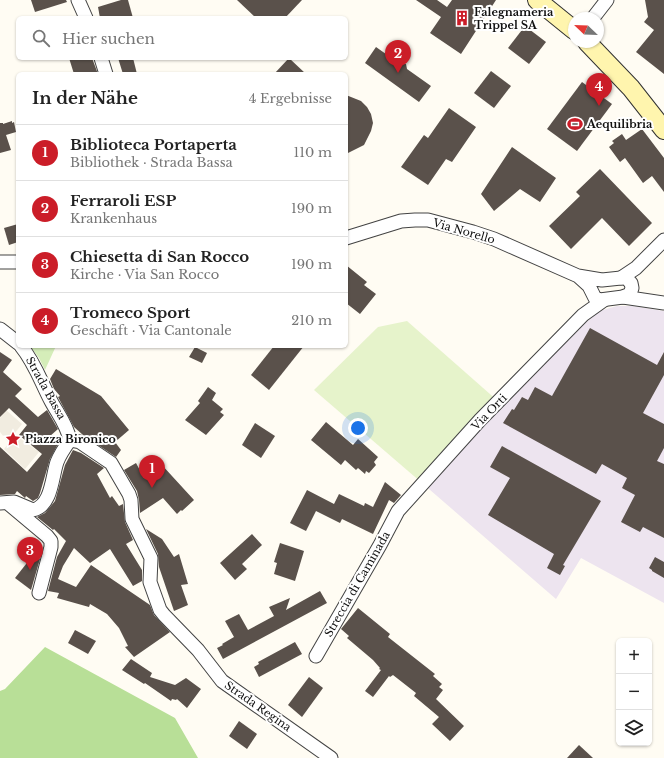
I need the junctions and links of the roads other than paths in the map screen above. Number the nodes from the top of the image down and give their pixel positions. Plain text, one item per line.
1 (78, 0) edge
2 (537, 0) edge
3 (607, 0) edge
4 (598, 12) edge
5 (85, 16) edge
6 (568, 25) edge
7 (593, 48) edge
8 (102, 60) edge
9 (105, 72) edge
10 (664, 130) edge
11 (348, 237) edge
12 (664, 240) edge
13 (0, 262) edge
14 (16, 262) edge
15 (578, 276) junction
16 (602, 280) junction
17 (627, 286) junction
18 (596, 295) junction
19 (661, 302) edge
20 (0, 329) edge
21 (16, 341) edge
22 (22, 348) edge
23 (70, 440) junction
24 (3, 502) edge
25 (398, 511) joint
26 (38, 592) dead end
27 (316, 656) dead end
28 (331, 758) edge

1 - 5 street
2 - 6 main road
3 - 4 street
7 - 10 main road
8 - 9 street
11 - 15 street, Via Norello
12 - 17 street
13 - 14 street
15 - 16 street, Via Norello
15 - 18 street, Via Norello
16 - 17 street, Via Norello
16 - 18 street
17 - 18 street, Via Norello
17 - 19 street, Via Norello
18 - 25 street, Via Orti
20 - 21 street
22 - 23 street, Strada Bassa
23 - 24 street
23 - 28 street, Strada Regina
24 - 26 street
25 - 27 street, Streccia di Caminada

